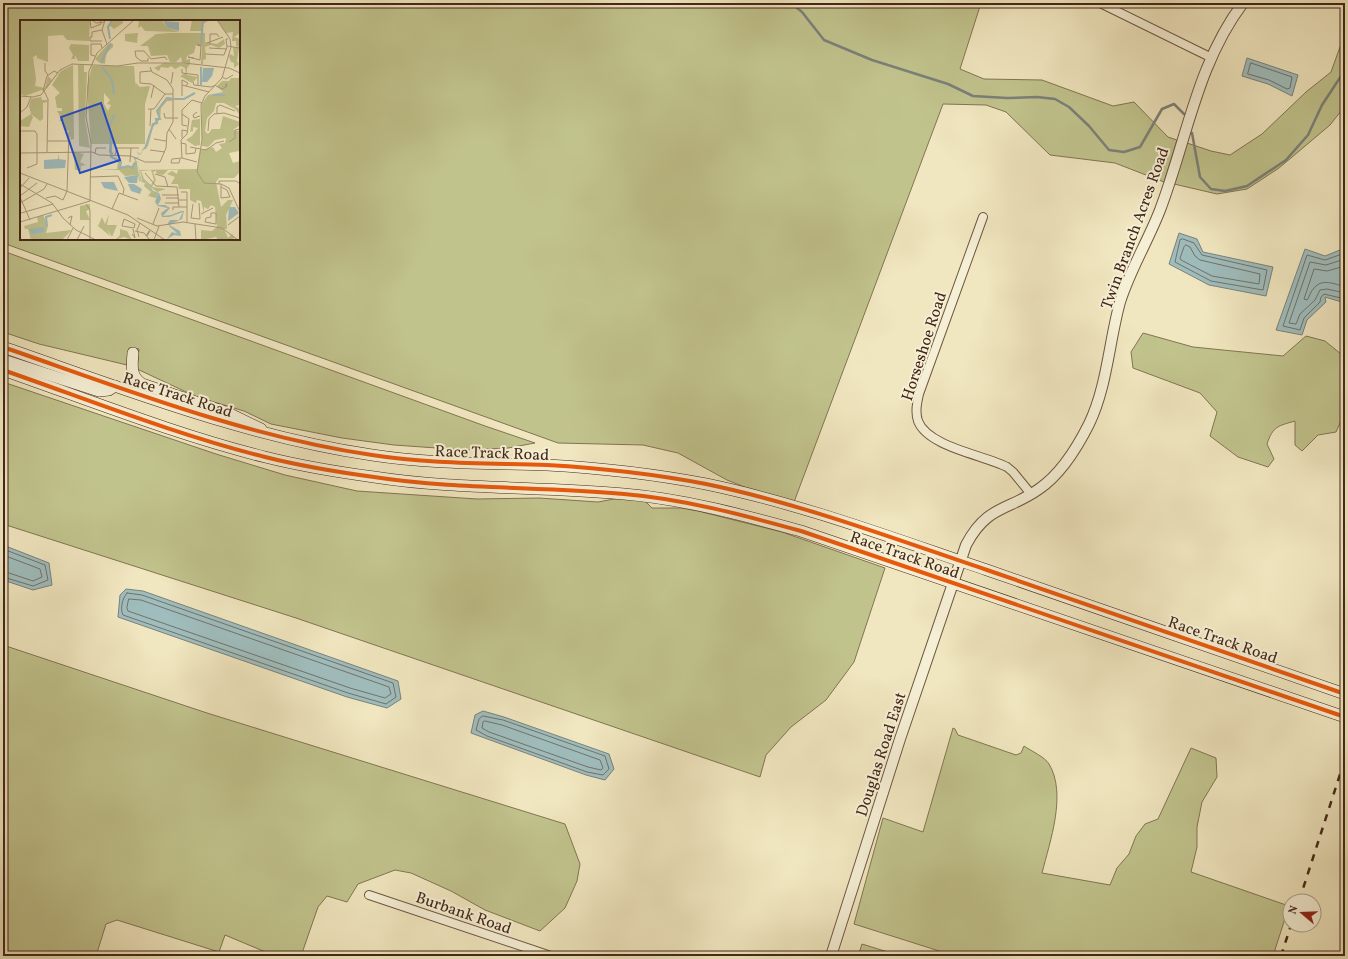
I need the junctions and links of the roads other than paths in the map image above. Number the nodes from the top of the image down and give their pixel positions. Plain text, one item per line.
1 (1100, 3) edge
2 (1243, 3) edge
3 (1210, 57) junction
4 (982, 217) dead end
5 (3, 347) edge
6 (134, 352) dead end
7 (3, 360) edge
8 (3, 370) edge
9 (115, 386) junction
10 (272, 436) junction
11 (1031, 494) junction
12 (960, 561) junction
13 (953, 583) junction
14 (1345, 694) edge
15 (1345, 717) edge
16 (369, 895) dead end
17 (551, 956) edge
18 (831, 956) edge

1 - 3 street
2 - 3 street, Twin Branch Acres Road
3 - 11 street, Twin Branch Acres Road
4 - 11 street, Horseshoe Road
5 - 9 main road, Race Track Road
6 - 10 main road
7 - 9 main road
8 - 13 main road, Race Track Road
9 - 10 main road, Race Track Road
10 - 12 main road, Race Track Road
11 - 12 street, Twin Branch Acres Road
12 - 13 street, Douglas Road East
12 - 14 main road, Race Track Road
13 - 15 main road, Race Track Road
13 - 18 street, Douglas Road East
16 - 17 street, Burbank Road

